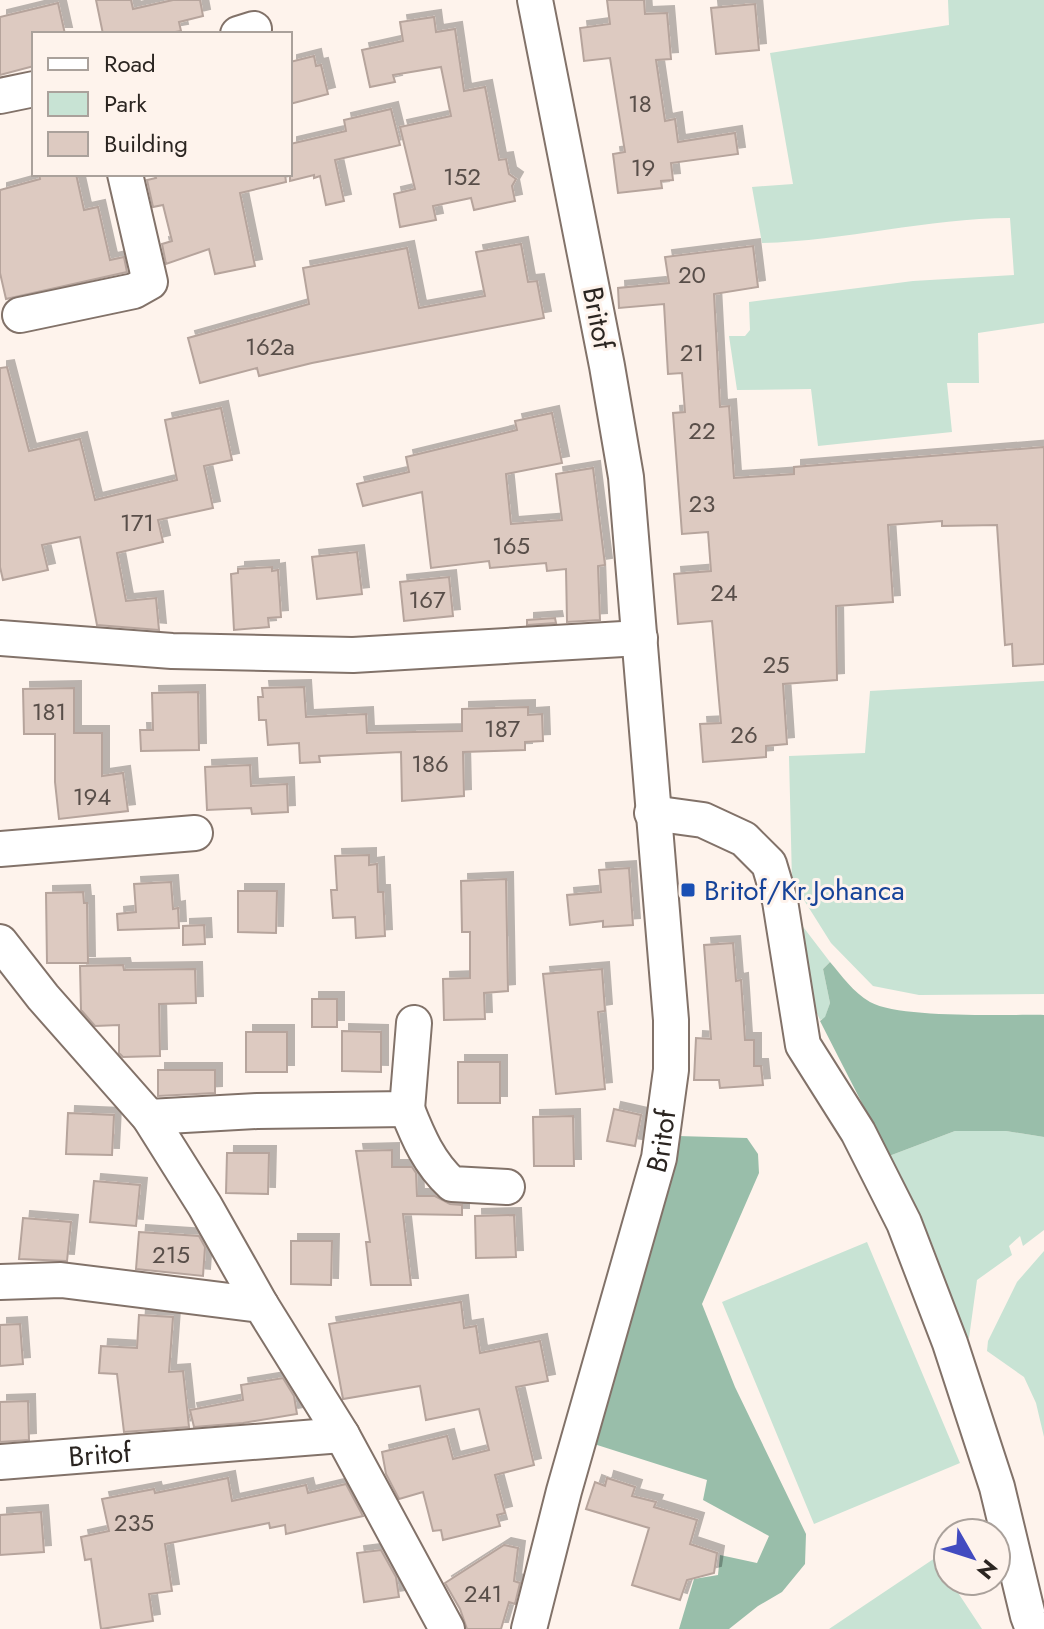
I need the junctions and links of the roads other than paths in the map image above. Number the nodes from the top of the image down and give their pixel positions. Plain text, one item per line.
1 (535, 0) edge
2 (32, 89) edge
3 (0, 96) edge
4 (125, 176) edge
5 (20, 315) dead end
6 (0, 638) edge
7 (640, 638) junction
8 (652, 813) junction
9 (195, 833) dead end
10 (0, 849) edge
11 (0, 942) edge
12 (414, 1023) dead end
13 (407, 1109) junction
14 (149, 1117) junction
15 (507, 1187) dead end
16 (0, 1282) edge
17 (261, 1305) junction
18 (342, 1435) junction
19 (0, 1462) edge
20 (447, 1629) edge
21 (529, 1629) edge
22 (1033, 1629) edge

1 - 7 street, Britof
2 - 3 street
4 - 5 street
6 - 7 street
7 - 8 street, Britof
8 - 21 street, Britof
8 - 22 street
9 - 10 street
11 - 14 street
12 - 13 street
13 - 14 street
13 - 15 street
14 - 17 street
16 - 17 street
17 - 18 street
18 - 19 street, Britof
18 - 20 street

